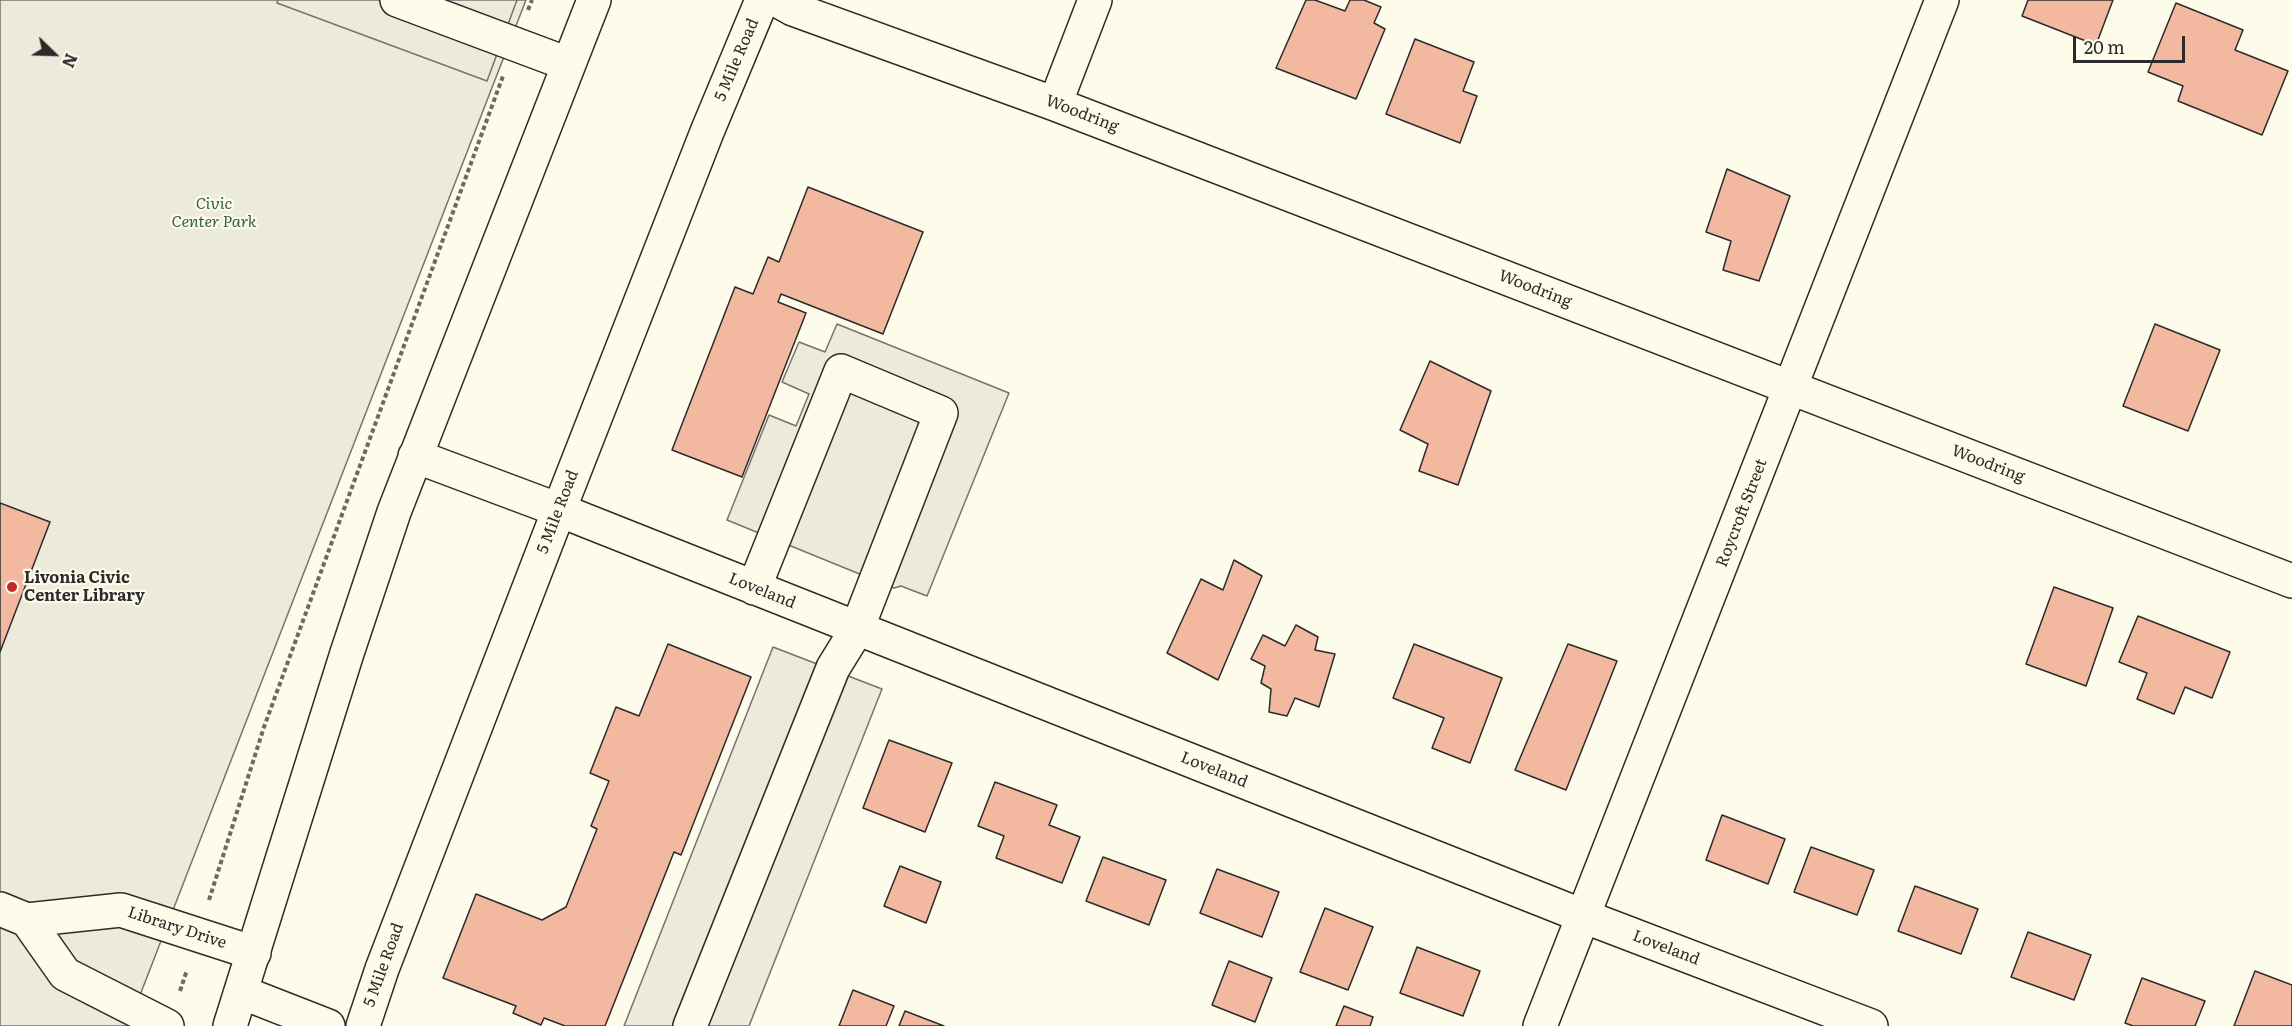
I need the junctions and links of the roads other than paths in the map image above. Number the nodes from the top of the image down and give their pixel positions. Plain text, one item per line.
1 (397, 0) edge
2 (594, 0) edge
3 (762, 0) edge
4 (777, 0) edge
5 (1095, 0) edge
6 (1942, 0) edge
7 (568, 63) junction
8 (1055, 104) junction
9 (1791, 388) junction
10 (416, 456) junction
11 (559, 510) junction
12 (2292, 581) edge
13 (754, 588) junction
14 (858, 629) junction
15 (14, 915) edge
16 (1583, 916) junction
17 (254, 953) junction
18 (241, 992) junction
19 (167, 1026) edge
20 (230, 1026) edge
21 (328, 1026) edge
22 (363, 1026) edge
23 (690, 1026) edge
24 (1540, 1026) edge
25 (1871, 1026) edge

1 - 7 street
2 - 7 street
3 - 11 street, 5 Mile Road
4 - 8 street, Woodring
5 - 8 street
6 - 9 street, Roycroft Street
7 - 10 street
8 - 9 street, Woodring
9 - 12 street, Woodring
9 - 16 street, Roycroft Street
10 - 11 street, Loveland
10 - 17 street
11 - 13 street, Loveland
11 - 22 street, 5 Mile Road
13 - 14 street, Loveland
13 - 14 street
14 - 16 street, Loveland
14 - 23 street
15 - 17 street, Library Drive
15 - 19 street, Library Drive
16 - 24 street, Roycroft Street
16 - 25 street, Loveland
17 - 18 street
18 - 20 street
18 - 21 street

